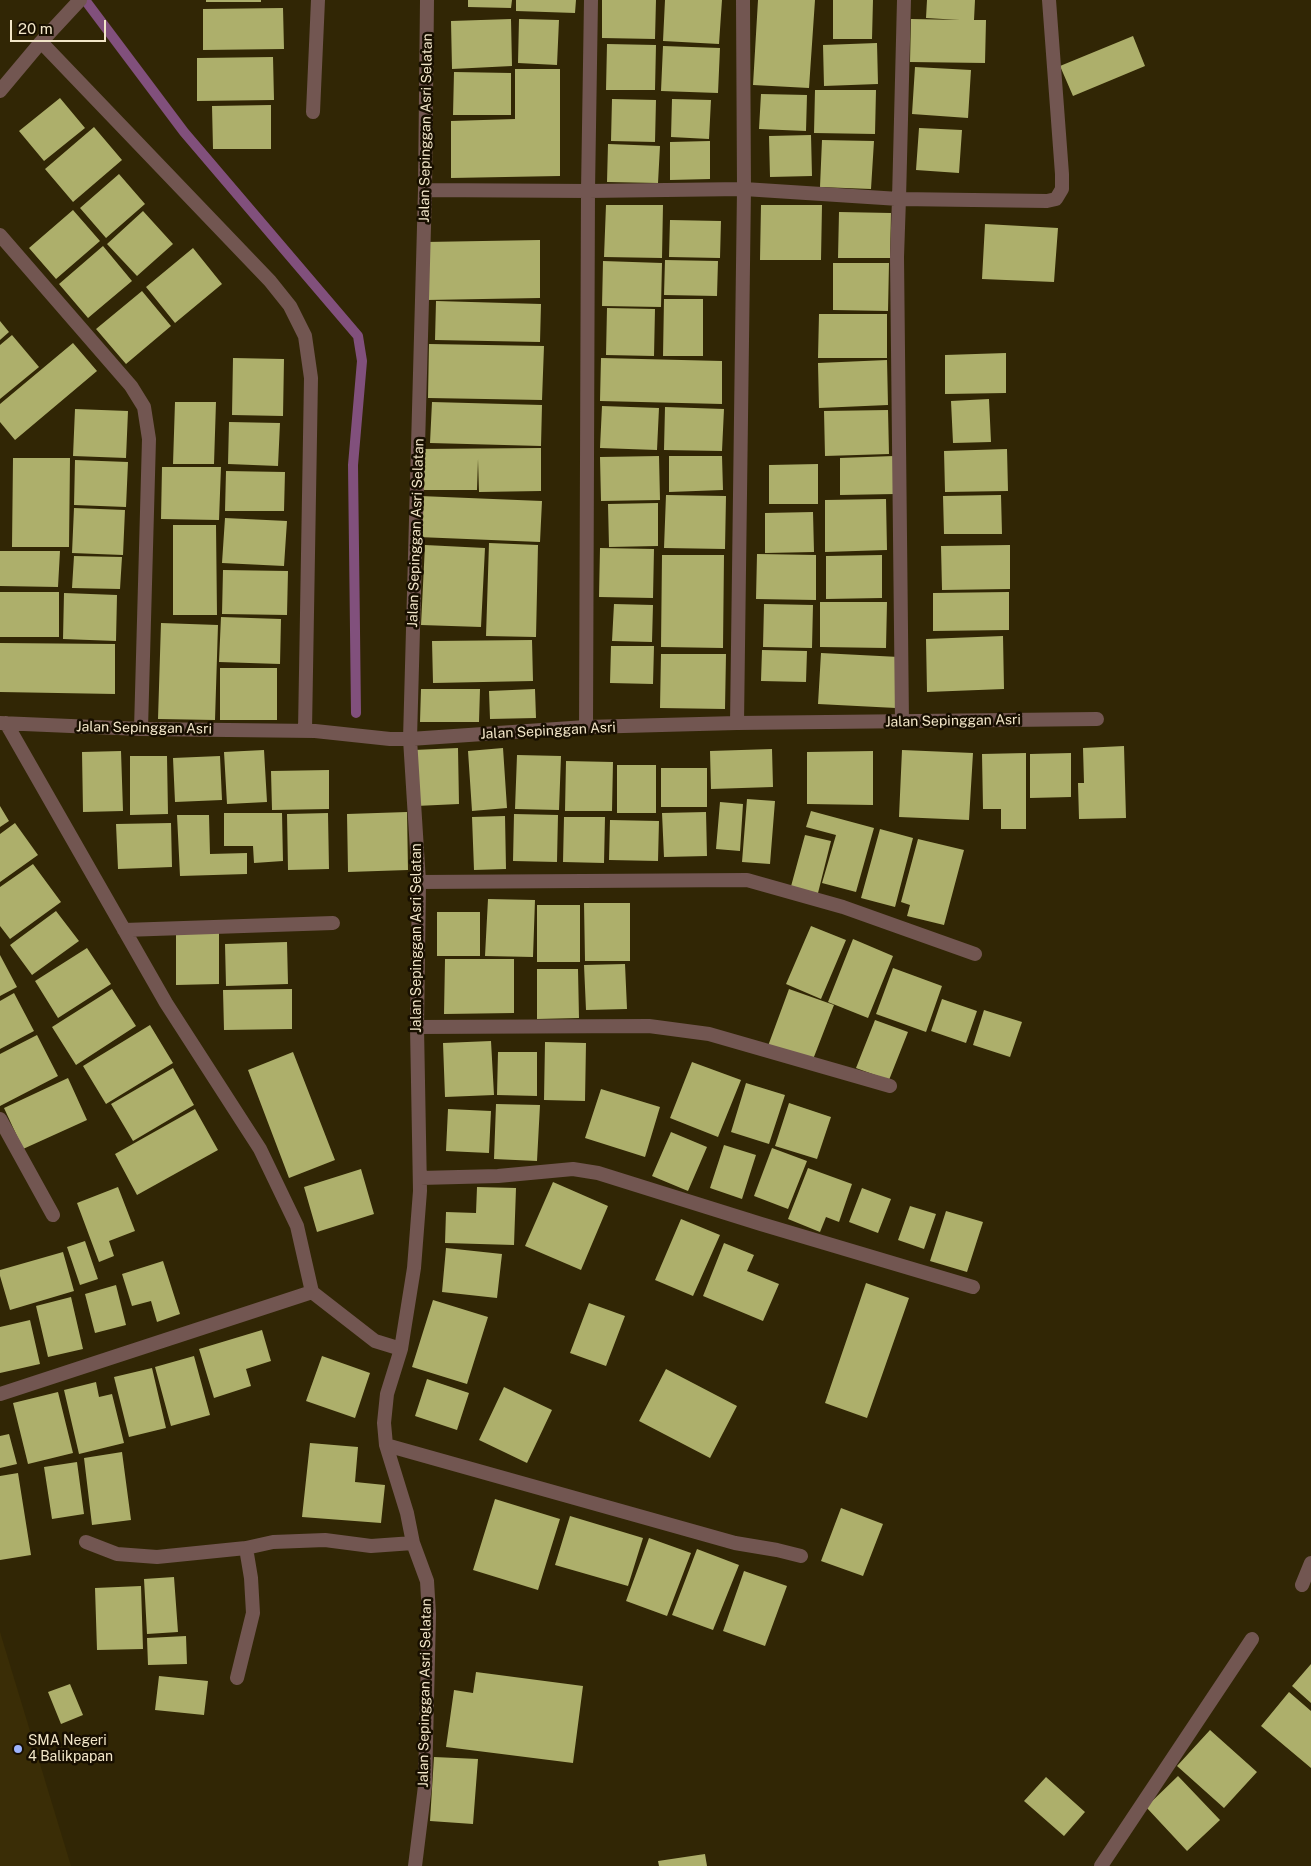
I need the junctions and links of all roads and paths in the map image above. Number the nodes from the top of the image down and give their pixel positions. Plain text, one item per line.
1 (80, 0) edge
2 (318, 0) edge
3 (427, 0) edge
4 (591, 0) edge
5 (742, 0) edge
6 (904, 0) edge
7 (1049, 0) edge
8 (41, 42) junction
9 (0, 91) edge
10 (313, 112) dead end
11 (744, 189) junction
12 (426, 190) junction
13 (588, 191) junction
14 (900, 199) junction
15 (0, 235) edge
16 (1097, 719) dead end
17 (902, 722) junction
18 (3, 723) edge
19 (737, 723) junction
20 (586, 727) junction
21 (141, 729) junction
22 (310, 730) junction
23 (410, 739) junction
24 (419, 882) junction
25 (334, 923) dead end
26 (124, 930) junction
27 (975, 954) dead end
28 (417, 1027) junction
29 (890, 1086) dead end
30 (0, 1119) edge
31 (420, 1178) junction
32 (53, 1215) dead end
33 (973, 1287) dead end
34 (316, 1295) junction
35 (401, 1349) junction
36 (0, 1394) edge
37 (386, 1445) junction
38 (86, 1542) dead end
39 (414, 1542) junction
40 (248, 1547) junction
41 (800, 1556) dead end
42 (1311, 1563) edge
43 (1302, 1585) dead end
44 (1252, 1639) dead end
45 (237, 1678) dead end
46 (415, 1866) edge
47 (1102, 1866) edge

1 - 8 street
2 - 10 street
3 - 12 street, Jalan Sepinggan Asri Selatan
4 - 13 street
5 - 11 street
6 - 14 street
7 - 14 street
8 - 9 street
8 - 22 street
11 - 13 street
11 - 14 street
11 - 19 street
12 - 13 street
12 - 23 street, Jalan Sepinggan Asri Selatan
13 - 20 street
14 - 17 street
15 - 21 street
16 - 17 street, Jalan Sepinggan Asri
17 - 19 street, Jalan Sepinggan Asri
18 - 21 street, Jalan Sepinggan Asri
18 - 26 street
19 - 20 street, Jalan Sepinggan Asri
20 - 23 street, Jalan Sepinggan Asri
21 - 22 street, Jalan Sepinggan Asri
22 - 23 street, Jalan Sepinggan Asri
23 - 24 street, Jalan Sepinggan Asri Selatan
24 - 27 street
24 - 28 street, Jalan Sepinggan Asri Selatan
25 - 26 street
26 - 34 street
28 - 29 street
28 - 31 street, Jalan Sepinggan Asri Selatan
30 - 32 street
31 - 33 street
31 - 35 street, Jalan Sepinggan Asri Selatan
34 - 35 street
34 - 36 street
35 - 37 street, Jalan Sepinggan Asri Selatan
37 - 39 street, Jalan Sepinggan Asri Selatan
37 - 41 street
38 - 40 street
39 - 40 street
39 - 46 street, Jalan Sepinggan Asri Selatan
40 - 45 street
42 - 43 street
44 - 47 street

